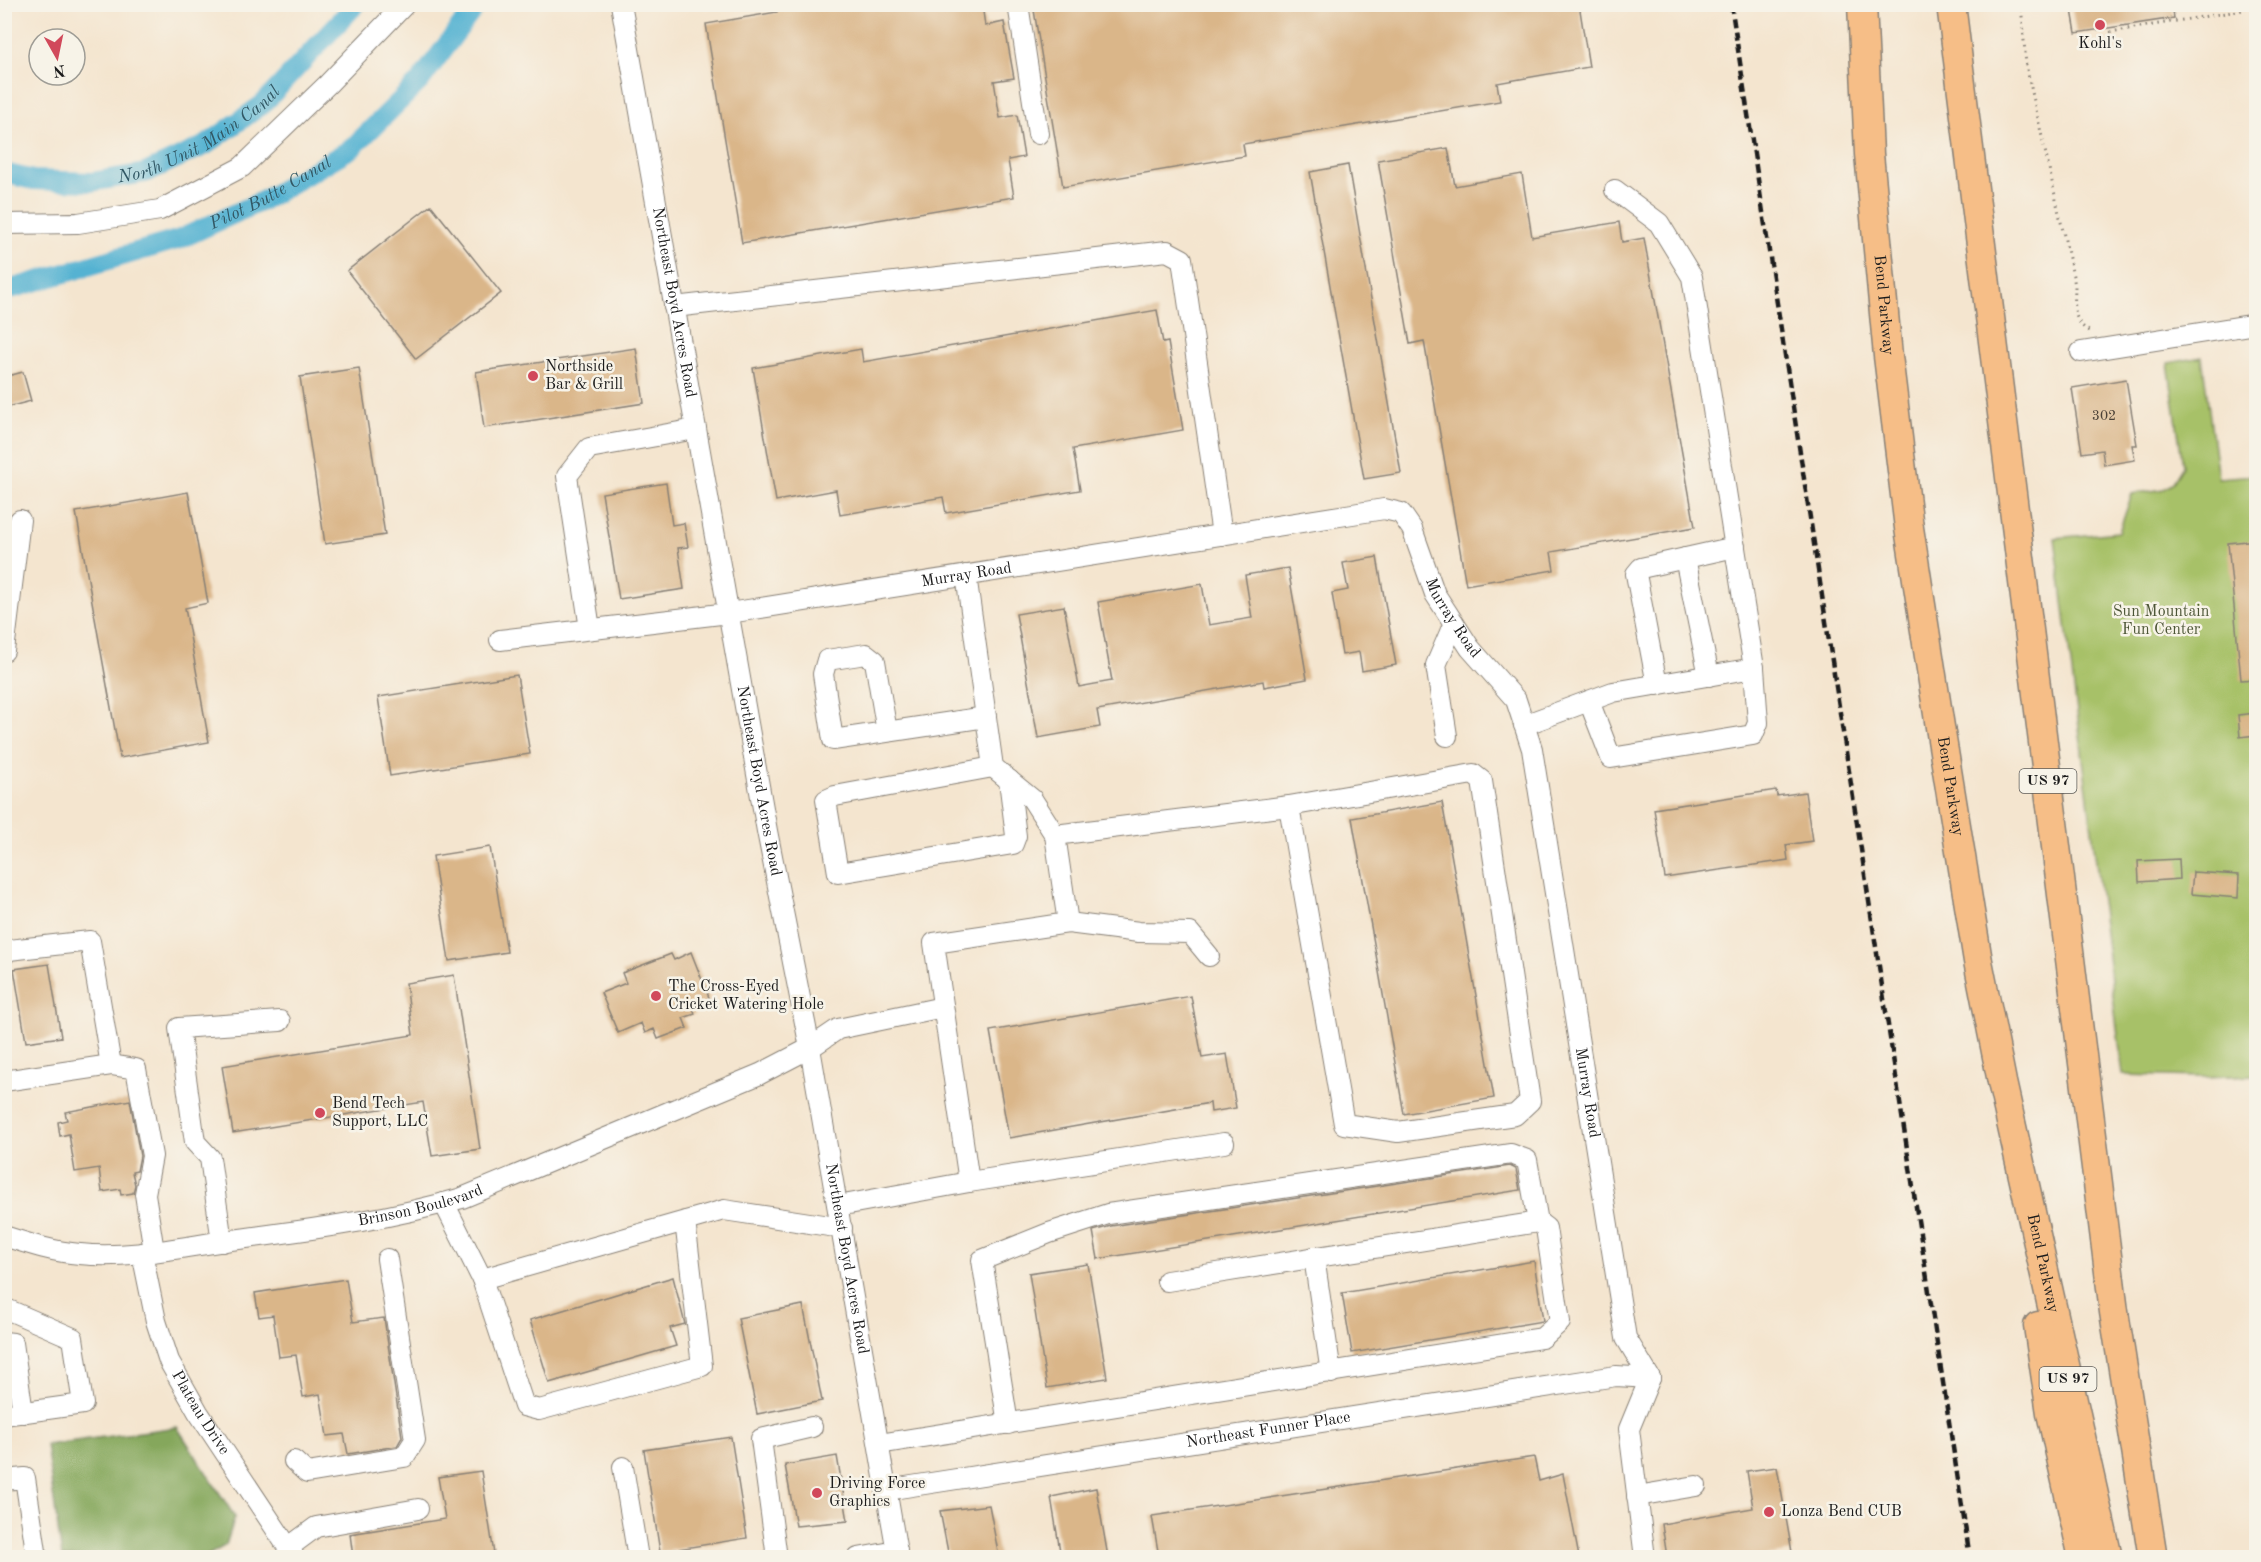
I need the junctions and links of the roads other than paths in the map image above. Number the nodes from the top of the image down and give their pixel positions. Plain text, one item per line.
1 (405, 4) edge
2 (621, 4) edge
3 (1018, 4) edge
4 (1849, 4) edge
5 (1862, 4) edge
6 (1951, 4) edge
7 (1958, 4) edge
8 (1959, 64) junction
9 (1038, 134) dead end
10 (1869, 154) junction
11 (1615, 190) dead end
12 (4, 224) edge
13 (674, 307) junction
14 (2256, 324) edge
15 (2081, 352) dead end
16 (696, 429) junction
17 (20, 520) dead end
18 (1222, 535) junction
19 (1735, 547) junction
20 (1684, 558) junction
21 (966, 575) junction
22 (729, 613) junction
23 (1454, 623) junction
24 (590, 629) junction
25 (500, 640) dead end
26 (4, 651) edge
27 (1754, 668) junction
28 (1709, 676) junction
29 (1657, 685) junction
30 (1589, 701) junction
31 (986, 717) junction
32 (1524, 725) junction
33 (887, 732) junction
34 (1447, 736) dead end
35 (993, 767) junction
36 (1009, 780) junction
37 (1289, 806) junction
38 (1055, 835) junction
39 (1068, 923) junction
40 (4, 955) edge
41 (1209, 956) dead end
42 (943, 1007) junction
43 (280, 1022) dead end
44 (810, 1047) junction
45 (111, 1065) junction
46 (4, 1081) edge
47 (1224, 1143) dead end
48 (969, 1182) junction
49 (2028, 1201) junction
50 (444, 1203) junction
51 (838, 1206) junction
52 (685, 1221) junction
53 (1538, 1222) junction
54 (842, 1228) junction
55 (4, 1236) edge
56 (222, 1242) junction
57 (148, 1252) junction
58 (1314, 1257) junction
59 (387, 1259) dead end
60 (482, 1279) junction
61 (1167, 1281) dead end
62 (4, 1308) edge
63 (4, 1342) edge
64 (1331, 1373) junction
65 (1650, 1378) junction
66 (14, 1414) edge
67 (1008, 1424) junction
68 (812, 1427) dead end
69 (879, 1444) junction
70 (294, 1461) dead end
71 (623, 1467) dead end
72 (4, 1480) edge
73 (1696, 1486) dead end
74 (886, 1490) junction
75 (1637, 1496) junction
76 (2142, 1497) junction
77 (418, 1509) dead end
78 (292, 1552) edge
79 (898, 1554) edge
80 (37, 1557) edge
81 (638, 1557) edge
82 (777, 1557) edge
83 (858, 1557) edge
84 (1645, 1557) edge
85 (2083, 1557) edge
86 (2108, 1557) edge
87 (2153, 1557) edge
88 (2165, 1557) edge

1 - 12 street
2 - 13 street, Northeast Boyd Acres Road
3 - 9 street
4 - 10 highway
5 - 10 highway, Bend Parkway / US 97
6 - 8 highway, US 97
7 - 8 highway
8 - 76 highway, US 97
10 - 49 highway, Bend Parkway / US 97
11 - 19 street
13 - 16 street, Northeast Boyd Acres Road
13 - 18 street
14 - 15 street
16 - 22 street, Northeast Boyd Acres Road
16 - 24 street
17 - 26 street
18 - 21 street, Murray Road
18 - 23 street, Murray Road
19 - 20 street
19 - 27 street
20 - 28 street
20 - 29 street
21 - 22 street, Murray Road
21 - 31 street
22 - 24 street, Murray Road
22 - 44 street, Northeast Boyd Acres Road
23 - 32 street, Murray Road
23 - 34 street
24 - 25 street, Murray Road
27 - 28 street
27 - 30 street
28 - 29 street
29 - 30 street
30 - 32 street
31 - 33 street
31 - 35 street
32 - 65 street, Murray Road
33 - 33 street
35 - 36 street
35 - 36 street
36 - 38 street
37 - 37 street
37 - 38 street
38 - 39 street
39 - 41 street
39 - 42 street
40 - 45 street
42 - 44 street, Brinson Boulevard
42 - 48 street
43 - 56 street
44 - 50 street, Brinson Boulevard
44 - 51 street, Northeast Boyd Acres Road
45 - 46 street
45 - 57 street, Plateau Drive
47 - 48 street
48 - 51 street
49 - 85 highway
49 - 86 highway, Bend Parkway / US 97
50 - 56 street, Brinson Boulevard
50 - 60 street
51 - 54 street, Northeast Boyd Acres Road
52 - 54 street
52 - 60 street
52 - 60 street
53 - 58 street
53 - 64 street
53 - 67 street
54 - 69 street, Northeast Boyd Acres Road
55 - 57 street, Brinson Boulevard
56 - 57 street, Brinson Boulevard
57 - 78 street, Plateau Drive
58 - 61 street
58 - 64 street
59 - 70 street
62 - 66 street
63 - 66 street
64 - 67 street
65 - 74 street, Northeast Funner Place
65 - 75 street
67 - 69 street
68 - 82 street
69 - 74 street, Northeast Boyd Acres Road
71 - 81 street
72 - 80 street
73 - 75 street
74 - 79 street, Northeast Boyd Acres Road
75 - 84 street
76 - 87 highway, US 97
76 - 88 highway
77 - 78 street
79 - 83 street

